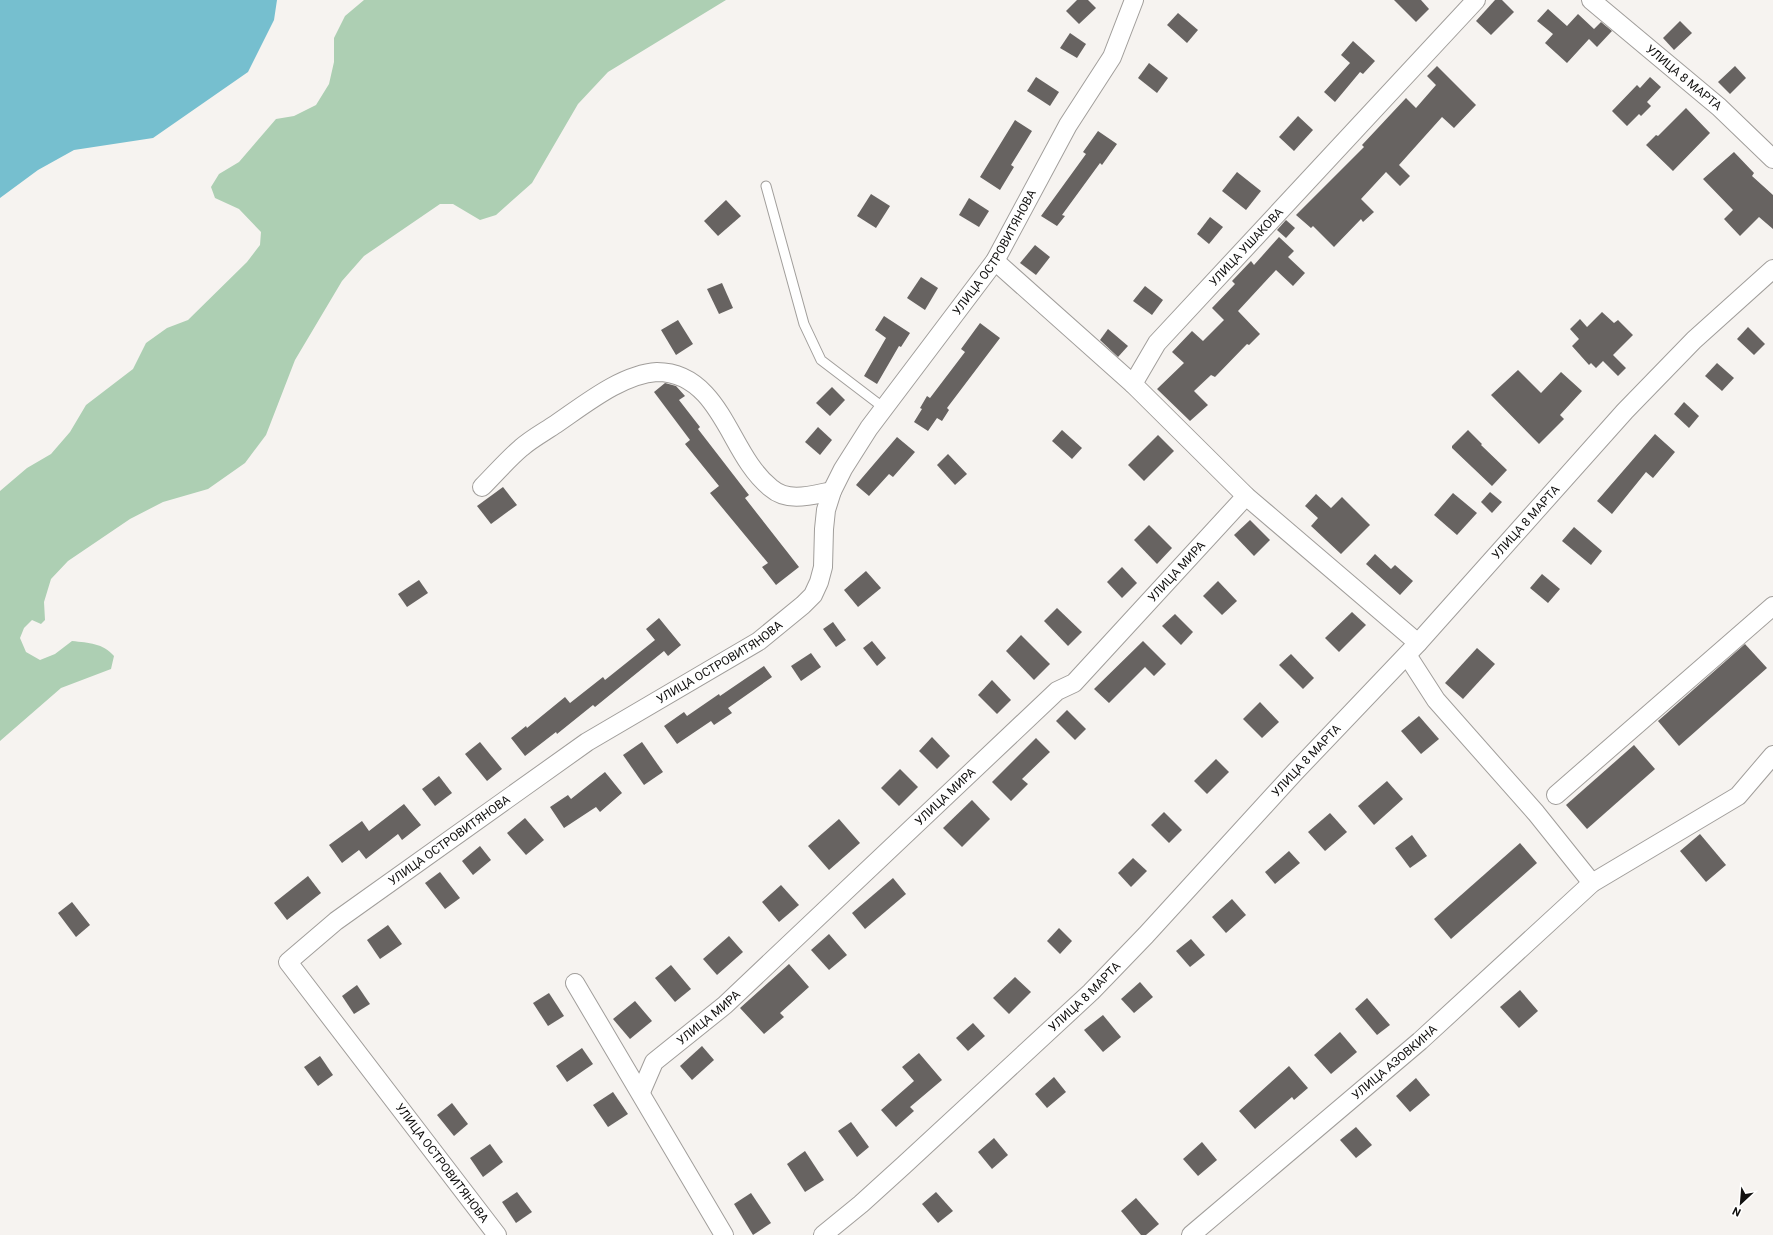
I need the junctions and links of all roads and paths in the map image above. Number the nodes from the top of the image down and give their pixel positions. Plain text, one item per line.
1 (1134, 0) edge
2 (1476, 0) edge
3 (1591, 0) edge
4 (1773, 159) edge
5 (766, 186) dead end
6 (995, 262) junction
7 (1773, 269) edge
8 (1133, 384) junction
9 (884, 408) junction
10 (482, 487) dead end
11 (832, 490) junction
12 (1246, 496) junction
13 (1773, 606) edge
14 (1413, 649) junction
15 (1773, 754) edge
16 (1556, 795) dead end
17 (1592, 883) junction
18 (575, 984) dead end
19 (640, 1092) junction
20 (497, 1235) edge
21 (724, 1235) edge
22 (823, 1235) edge
23 (1191, 1235) edge

1 - 6 street, УЛИЦА ОСТРОВИТЯНОВА
2 - 8 street, УЛИЦА УШАКОВА
3 - 4 street, УЛИЦА 8 МАРТА
5 - 9 lane
6 - 8 street
6 - 9 street, УЛИЦА ОСТРОВИТЯНОВА
7 - 14 street, УЛИЦА 8 МАРТА
8 - 12 street
9 - 11 street, УЛИЦА ОСТРОВИТЯНОВА
10 - 11 street
11 - 20 street, УЛИЦА ОСТРОВИТЯНОВА
12 - 14 street
12 - 19 street, УЛИЦА МИРА
13 - 16 street
14 - 17 street
14 - 22 street, УЛИЦА 8 МАРТА
15 - 17 street, УЛИЦА АЗОВКИНА
17 - 23 street, УЛИЦА АЗОВКИНА
18 - 19 street
19 - 21 street

